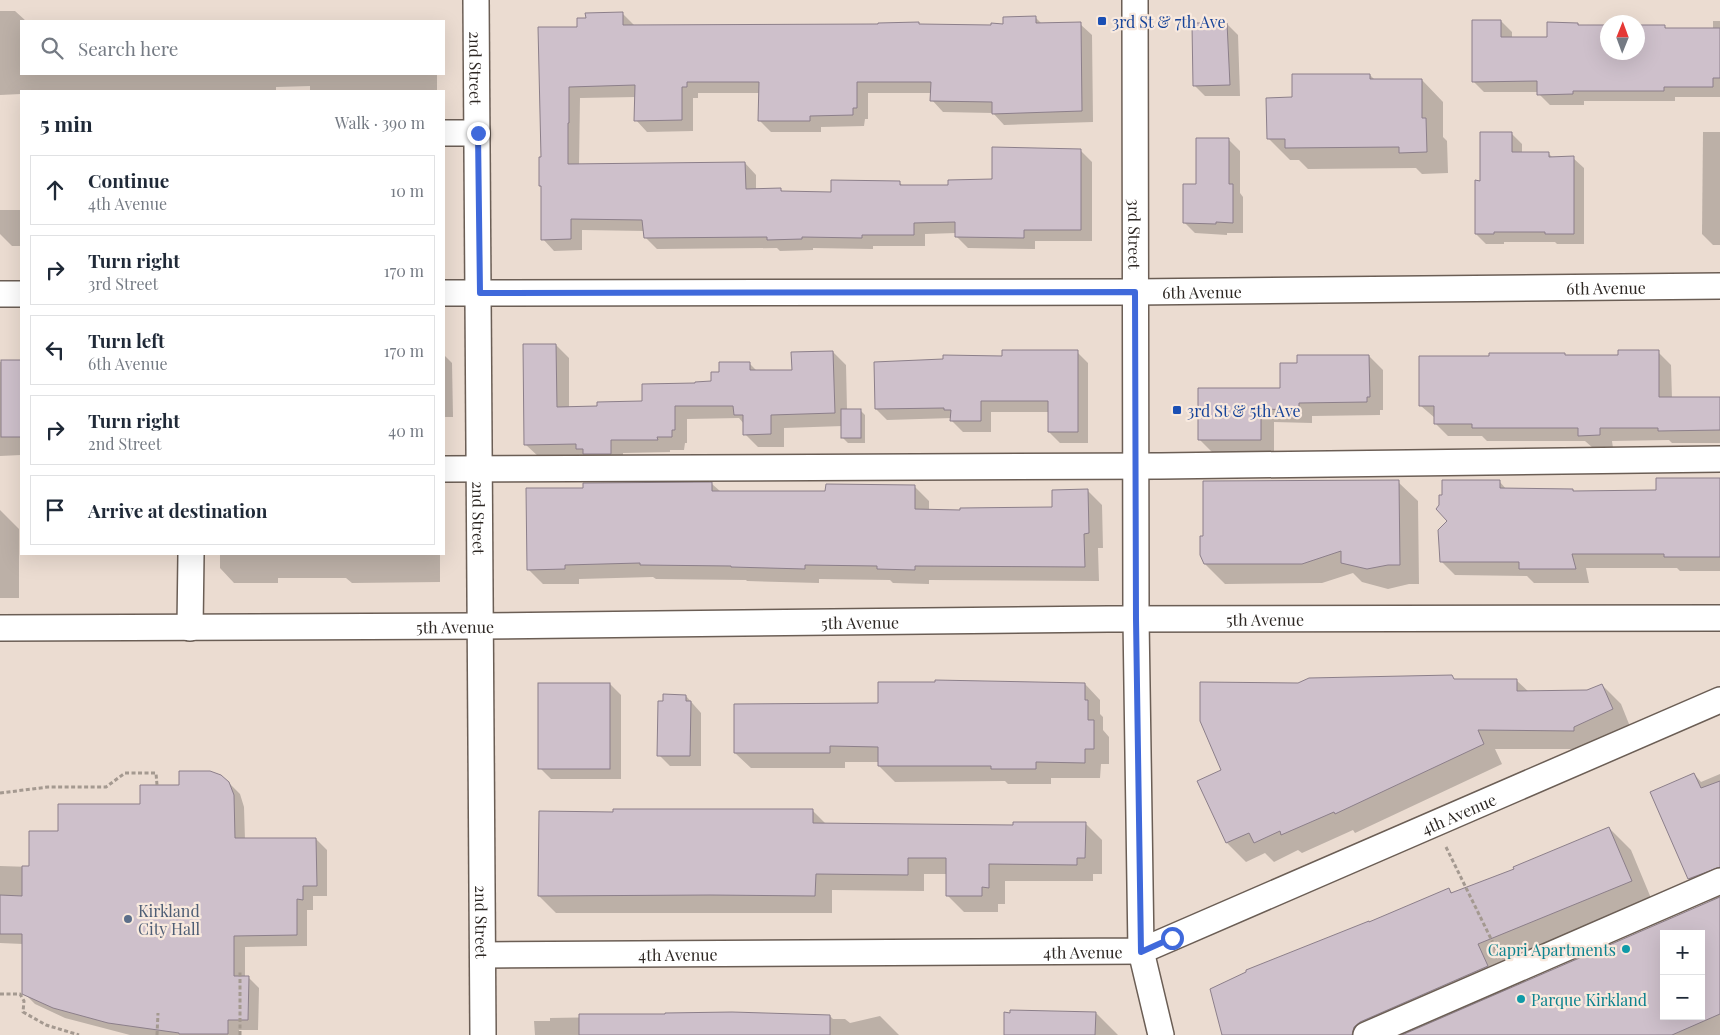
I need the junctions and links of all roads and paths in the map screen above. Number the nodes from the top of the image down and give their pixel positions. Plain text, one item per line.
1 (476, 0) edge
2 (1135, 0) edge
3 (445, 133) edge
4 (478, 133) junction
5 (1720, 286) edge
6 (1135, 292) junction
7 (445, 293) edge
8 (480, 293) junction
9 (0, 294) edge
10 (20, 294) edge
11 (1720, 458) edge
12 (1136, 466) junction
13 (445, 469) edge
14 (478, 469) junction
15 (191, 555) edge
16 (1720, 618) edge
17 (1136, 619) junction
18 (480, 626) junction
19 (0, 628) edge
20 (190, 628) junction
21 (1720, 700) edge
22 (157, 785) dead end
23 (0, 793) edge
24 (1445, 846) dead end
25 (1720, 881) edge
26 (1141, 952) junction
27 (483, 955) junction
28 (240, 970) dead end
29 (1508, 974) junction
30 (0, 994) edge
31 (158, 1013) dead end
32 (79, 1035) edge
33 (157, 1035) edge
34 (240, 1035) edge
35 (483, 1035) edge
36 (1161, 1035) edge
37 (1366, 1035) edge

1 - 4 street, 2nd Street
2 - 6 street, 3rd Street
3 - 4 street
4 - 8 street, 2nd Street
5 - 6 street, 6th Avenue
6 - 8 street, 6th Avenue
6 - 12 street, 3rd Street
7 - 8 street, 6th Avenue
8 - 14 street, 2nd Street
9 - 10 street
11 - 12 street
12 - 14 street
12 - 17 street, 3rd Street
13 - 14 street
14 - 18 street, 2nd Street
15 - 20 street
16 - 17 street, 5th Avenue
17 - 18 street, 5th Avenue
17 - 26 street, 3rd Street
18 - 20 street, 5th Avenue
18 - 27 street, 2nd Street
19 - 20 street, 5th Avenue
21 - 26 street, 4th Avenue
22 - 23 path
24 - 29 path
25 - 29 street
26 - 27 street, 4th Avenue
26 - 36 street, 3rd Street
27 - 35 street, 2nd Street
28 - 34 path
29 - 37 street
30 - 32 path
31 - 33 path

